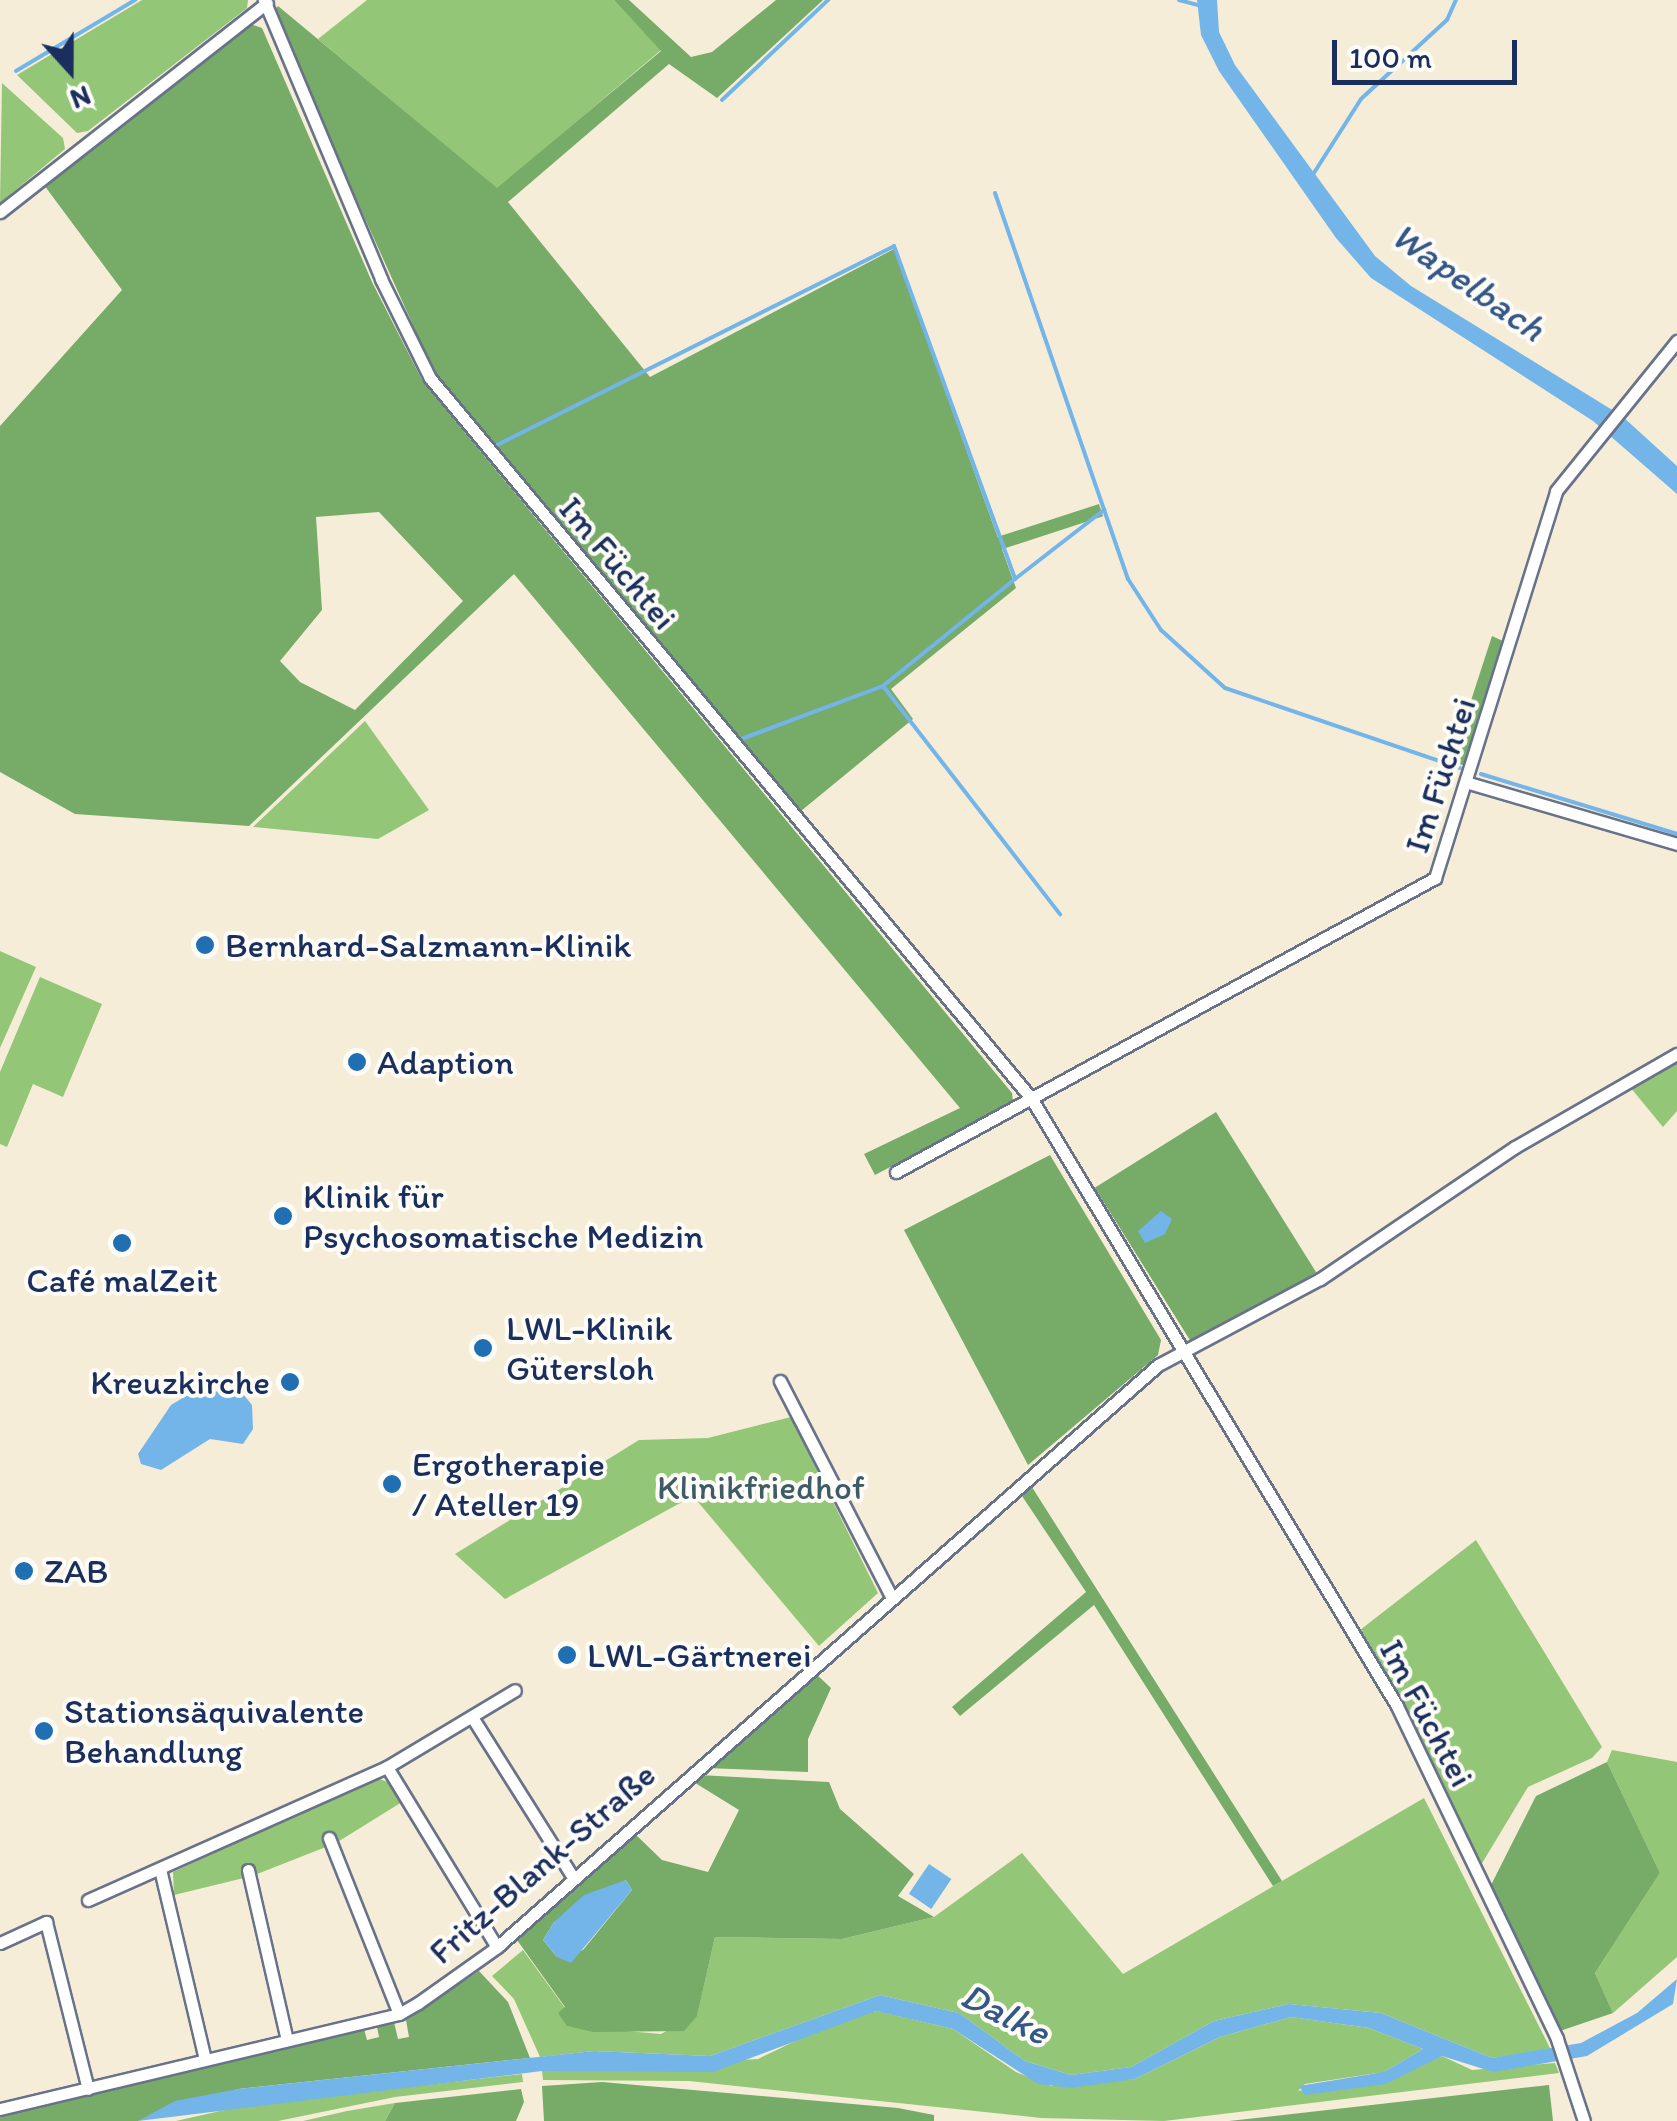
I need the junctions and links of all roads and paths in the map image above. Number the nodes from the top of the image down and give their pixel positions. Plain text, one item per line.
1 (266, 2) edge
2 (0, 212) edge
3 (1677, 341) edge
4 (1468, 783) junction
5 (1677, 844) edge
6 (1677, 1054) edge
7 (1031, 1098) junction
8 (896, 1172) dead end
9 (1182, 1350) junction
10 (780, 1381) dead end
11 (891, 1596) junction
12 (515, 1690) dead end
13 (472, 1717) junction
14 (386, 1766) junction
15 (329, 1838) dead end
16 (160, 1870) junction
17 (248, 1870) dead end
18 (572, 1876) junction
19 (88, 1900) dead end
20 (0, 1944) edge
21 (496, 1947) junction
22 (399, 2014) junction
23 (286, 2040) junction
24 (205, 2060) junction
25 (88, 2089) junction
26 (0, 2109) edge
27 (1584, 2121) edge

1 - 2 street
1 - 7 street, Im Füchtei
3 - 4 street, Im Füchtei
4 - 5 street
4 - 7 street, Im Füchtei
6 - 9 street
7 - 8 street, Im Füchtei
7 - 9 street, Im Füchtei
9 - 11 street, Fritz-Blank-Straße
9 - 27 street, Im Füchtei
10 - 11 street
11 - 18 street, Fritz-Blank-Straße
12 - 13 street
13 - 14 street
13 - 18 street
14 - 16 street
14 - 21 street
15 - 22 street
16 - 19 street
16 - 24 street
17 - 23 street
18 - 21 street, Fritz-Blank-Straße
20 - 25 street
21 - 22 street, Fritz-Blank-Straße
22 - 23 street, Fritz-Blank-Straße
23 - 24 street, Fritz-Blank-Straße
24 - 25 street, Fritz-Blank-Straße
25 - 26 street, Fritz-Blank-Straße

